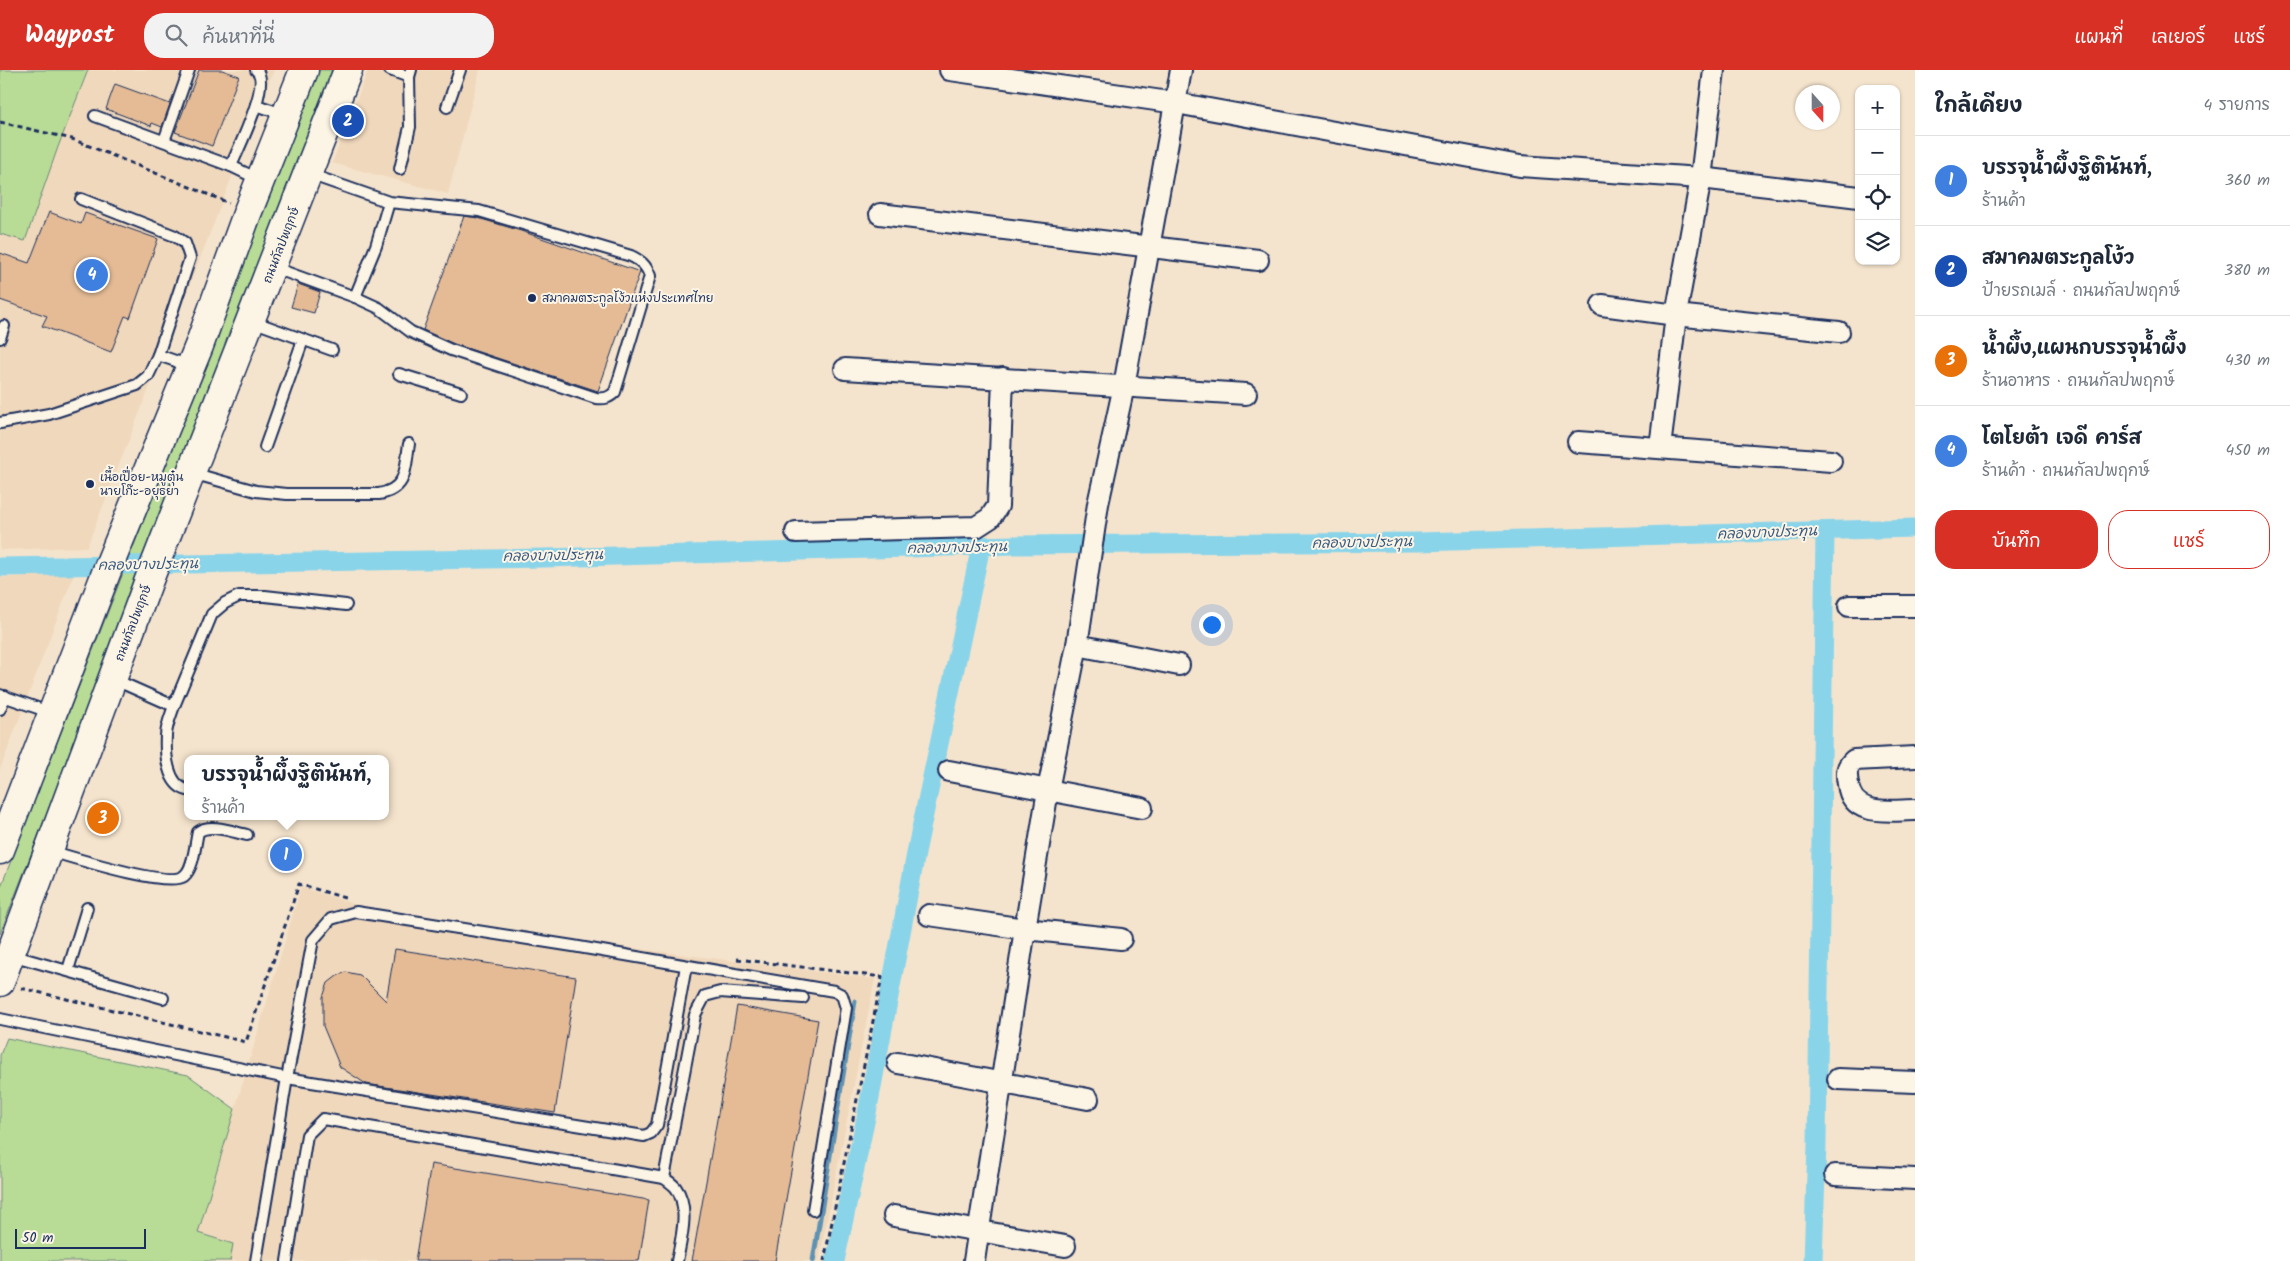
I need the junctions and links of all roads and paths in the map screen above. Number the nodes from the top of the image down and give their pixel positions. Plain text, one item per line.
1 (189, 70) edge
2 (256, 70) edge
3 (304, 70) edge
4 (348, 70) edge
5 (390, 70) edge
6 (460, 70) edge
7 (950, 70) edge
8 (1181, 70) edge
9 (1714, 70) edge
10 (410, 74) edge
11 (1176, 103) junction
12 (256, 105) junction
13 (447, 106) dead end
14 (287, 115) junction
15 (95, 116) dead end
16 (0, 122) edge
17 (164, 142) junction
18 (232, 166) junction
19 (400, 169) dead end
20 (308, 174) junction
21 (1701, 178) junction
22 (261, 180) junction
23 (1855, 197) edge
24 (81, 199) dead end
25 (389, 202) junction
26 (248, 211) junction
27 (880, 214) dead end
28 (1149, 247) junction
29 (1258, 260) dead end
30 (272, 267) junction
31 (355, 297) junction
32 (1602, 305) dead end
33 (1676, 315) junction
34 (252, 322) junction
35 (4, 326) dead end
36 (1839, 332) dead end
37 (0, 338) edge
38 (303, 340) junction
39 (332, 350) dead end
40 (158, 354) junction
41 (191, 367) junction
42 (845, 369) dead end
43 (399, 374) dead end
44 (1003, 378) junction
45 (1124, 386) junction
46 (461, 393) dead end
47 (1246, 394) dead end
48 (0, 423) edge
49 (1578, 442) dead end
50 (410, 444) dead end
51 (265, 447) dead end
52 (1660, 448) junction
53 (1831, 461) dead end
54 (192, 473) junction
55 (796, 532) dead end
56 (346, 605) dead end
57 (1849, 606) dead end
58 (1915, 606) edge
59 (1077, 645) junction
60 (1179, 665) dead end
61 (112, 678) junction
62 (3, 695) edge
63 (174, 706) junction
64 (0, 709) edge
65 (53, 713) junction
66 (1915, 757) edge
67 (949, 771) dead end
68 (184, 789) edge
69 (1048, 790) junction
70 (1142, 808) dead end
71 (1915, 810) edge
72 (248, 835) dead end
73 (0, 850) edge
74 (49, 850) junction
75 (354, 901) dead end
76 (88, 908) dead end
77 (929, 915) dead end
78 (1025, 929) junction
79 (1121, 939) dead end
80 (10, 955) junction
81 (733, 958) dead end
82 (686, 966) junction
83 (68, 970) junction
84 (7, 984) edge
85 (163, 998) dead end
86 (803, 998) dead end
87 (0, 1019) edge
88 (898, 1063) dead end
89 (287, 1078) junction
90 (1838, 1078) dead end
91 (1002, 1082) junction
92 (1915, 1082) edge
93 (1088, 1099) dead end
94 (1835, 1175) dead end
95 (664, 1178) junction
96 (1915, 1179) edge
97 (813, 1210) dead end
98 (894, 1216) dead end
99 (979, 1230) junction
100 (1065, 1246) dead end
101 (256, 1261) edge
102 (287, 1261) edge
103 (677, 1261) edge
104 (824, 1261) edge
105 (974, 1261) edge

1 - 17 lane
2 - 12 lane
3 - 14 main road
4 - 20 main road, ถนนกัลปพฤกษ์
5 - 10 lane
6 - 13 lane
7 - 11 street
8 - 11 street
9 - 21 street
10 - 19 lane
11 - 21 street
11 - 28 street
12 - 14 lane
12 - 18 lane
14 - 22 main road
15 - 17 lane
16 - 26 path
17 - 18 lane
18 - 22 lane
20 - 25 lane
20 - 30 main road, ถนนกัลปพฤกษ์
21 - 23 street
21 - 33 street
22 - 26 main road
24 - 40 lane
25 - 31 lane
25 - 31 lane
26 - 41 main road
27 - 28 street
28 - 29 street
28 - 45 street
30 - 31 lane
30 - 34 main road, ถนนกัลปพฤกษ์
32 - 33 street
33 - 36 street
33 - 52 street
34 - 38 lane
34 - 54 main road, ถนนกัลปพฤกษ์
35 - 37 lane
38 - 39 lane
38 - 51 lane
40 - 41 lane
40 - 48 lane
41 - 65 main road
42 - 44 street
43 - 46 lane
44 - 45 street
44 - 55 street
45 - 47 street
45 - 59 street
49 - 52 street
50 - 54 lane
52 - 53 street
54 - 61 main road, ถนนกัลปพฤกษ์
56 - 63 lane
57 - 58 street
59 - 60 street
59 - 69 street
61 - 63 lane
61 - 74 main road, ถนนกัลปพฤกษ์
62 - 64 lane
62 - 65 lane
63 - 68 lane
65 - 73 main road
66 - 71 street
67 - 69 street
69 - 70 street
69 - 78 street
72 - 74 lane
74 - 80 main road, ถนนกัลปพฤกษ์
75 - 84 path
76 - 83 lane
77 - 78 street
78 - 79 street
78 - 91 street
80 - 83 lane
80 - 84 main road, ถนนกัลปพฤกษ์
81 - 104 path
82 - 89 lane
82 - 89 lane
82 - 97 lane
83 - 85 lane
86 - 95 lane
87 - 89 lane
88 - 91 street
89 - 101 lane
90 - 92 street
91 - 93 street
91 - 99 street
94 - 96 street
95 - 102 lane
95 - 103 lane
98 - 99 street
99 - 100 street
99 - 105 street

